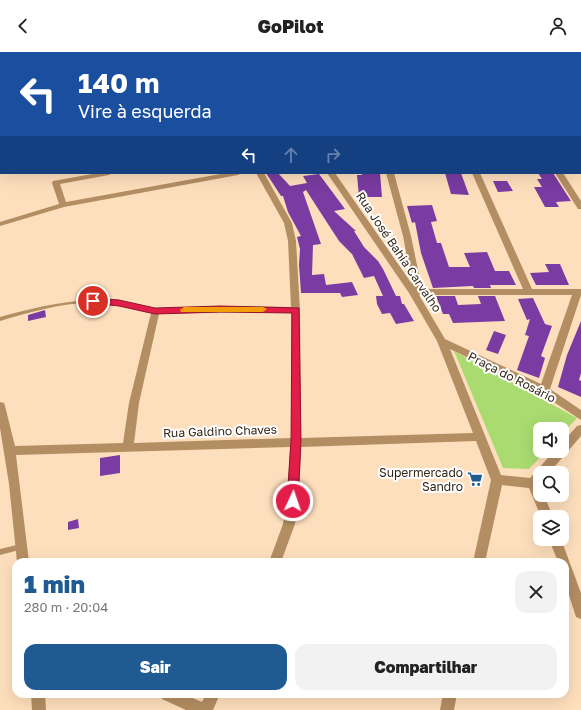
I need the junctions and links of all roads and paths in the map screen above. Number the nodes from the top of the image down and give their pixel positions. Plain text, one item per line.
1 (104, 174) edge
2 (233, 174) edge
3 (261, 174) edge
4 (332, 174) edge
5 (390, 174) edge
6 (476, 174) edge
7 (560, 174) edge
8 (63, 205) junction
9 (581, 207) edge
10 (0, 224) edge
11 (416, 292) junction
12 (529, 292) junction
13 (579, 292) edge
14 (296, 310) junction
15 (155, 311) junction
16 (0, 319) edge
17 (442, 341) junction
18 (544, 390) junction
19 (0, 406) edge
20 (581, 416) edge
21 (3, 429) edge
22 (581, 429) edge
23 (478, 437) junction
24 (296, 441) junction
25 (569, 443) edge
26 (128, 447) junction
27 (10, 451) junction
28 (556, 458) edge
29 (548, 466) edge
30 (533, 479) edge
31 (497, 480) junction
32 (558, 546) edge
33 (22, 547) junction
34 (0, 552) edge
35 (23, 558) edge
36 (276, 558) edge
37 (480, 558) edge
38 (563, 558) edge
39 (569, 570) edge
40 (576, 583) edge
41 (581, 612) edge
42 (38, 698) edge
43 (176, 698) edge
44 (211, 698) edge
45 (449, 698) edge
46 (39, 710) edge
47 (202, 710) edge
48 (206, 710) edge
49 (447, 710) edge

1 - 8 street
2 - 8 street
3 - 14 street
4 - 11 street, Rua José Bahia Carvalho
5 - 11 street
6 - 12 street
7 - 9 street
8 - 10 street
11 - 12 street
11 - 17 street, Rua José Bahia Carvalho
12 - 13 street
13 - 18 street
14 - 15 street
14 - 24 street
15 - 16 lane
15 - 26 street
17 - 18 street, Praça do Rosário
17 - 23 street, Rua José Bahia Carvalho
18 - 20 street, Praça do Rosário
19 - 21 street
21 - 27 street
22 - 25 street
23 - 24 street, Rua Galdino Chaves
23 - 31 street, Rua José Bahia Carvalho
24 - 26 street, Rua Galdino Chaves
24 - 36 street
26 - 27 street, Rua Galdino Chaves
27 - 33 street
28 - 29 street
30 - 31 street
31 - 37 street
32 - 38 street
33 - 34 lane
33 - 35 street
39 - 40 street
40 - 41 street
42 - 46 street
43 - 47 street
44 - 48 street
45 - 49 street

